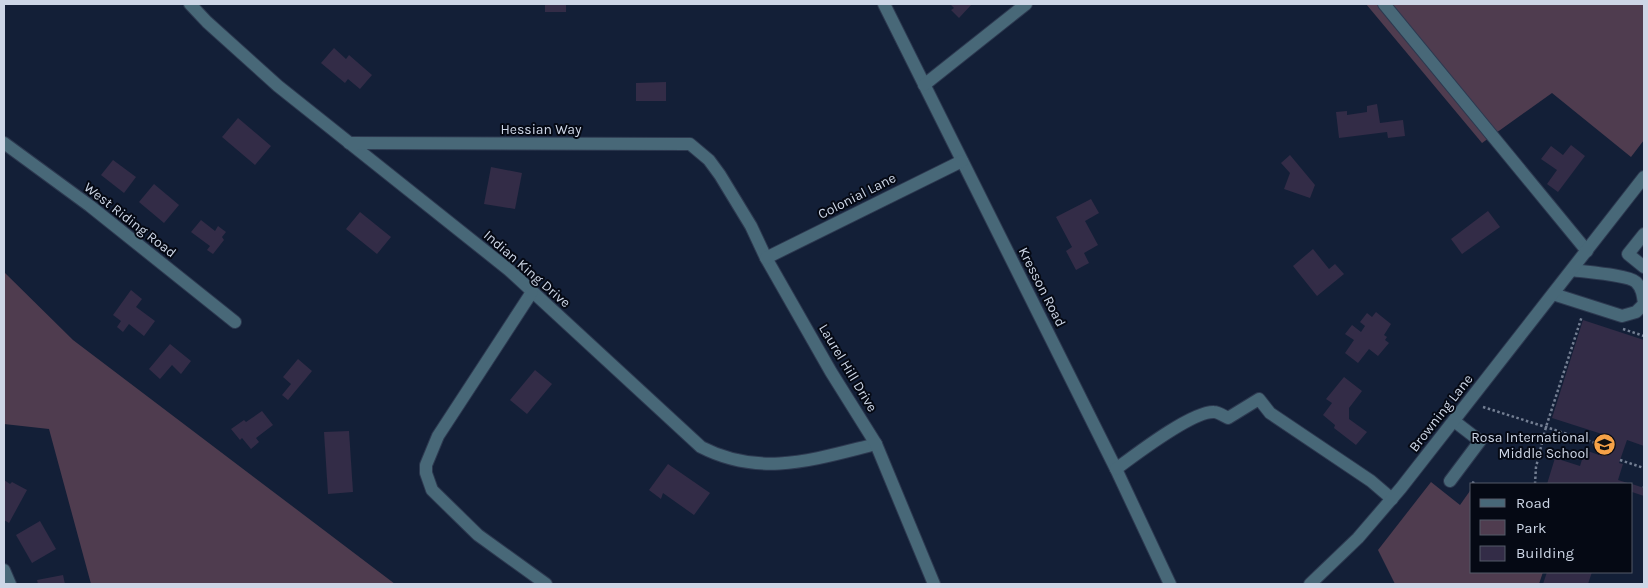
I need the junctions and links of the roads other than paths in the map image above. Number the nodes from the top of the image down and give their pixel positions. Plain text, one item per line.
1 (190, 4) edge
2 (884, 4) edge
3 (1026, 4) edge
4 (1384, 4) edge
5 (924, 85) junction
6 (4, 143) edge
7 (349, 143) junction
8 (962, 161) junction
9 (720, 175) joint
10 (1644, 177) edge
11 (1644, 234) edge
12 (1587, 251) junction
13 (766, 258) junction
14 (1644, 267) edge
15 (1572, 270) junction
16 (532, 292) junction
17 (1553, 294) junction
18 (235, 322) dead end
19 (1454, 421) junction
20 (876, 444) junction
21 (1116, 469) junction
22 (1450, 481) dead end
23 (1392, 498) junction
24 (4, 570) edge
25 (10, 584) edge
26 (546, 584) edge
27 (934, 584) edge
28 (1170, 584) edge
29 (1311, 584) edge

1 - 7 street, Indian King Drive
2 - 5 street, Kresson Road
3 - 5 street
4 - 12 street
5 - 8 street, Kresson Road
6 - 18 street, West Riding Road
7 - 9 street, Hessian Way
7 - 16 street, Indian King Drive
8 - 13 street, Colonial Lane
8 - 21 street, Kresson Road
9 - 13 street, Laurel Hill Drive
10 - 12 street, Browning Lane
11 - 14 street
12 - 15 street, Browning Lane
13 - 20 street, Laurel Hill Drive
15 - 17 street, Browning Lane
15 - 17 street
16 - 20 street, Indian King Drive
16 - 26 street
17 - 19 street, Browning Lane
19 - 22 street
19 - 23 street, Browning Lane
20 - 27 street, Laurel Hill Drive
21 - 23 street
21 - 28 street, Kresson Road
23 - 29 street, Browning Lane
24 - 25 street

